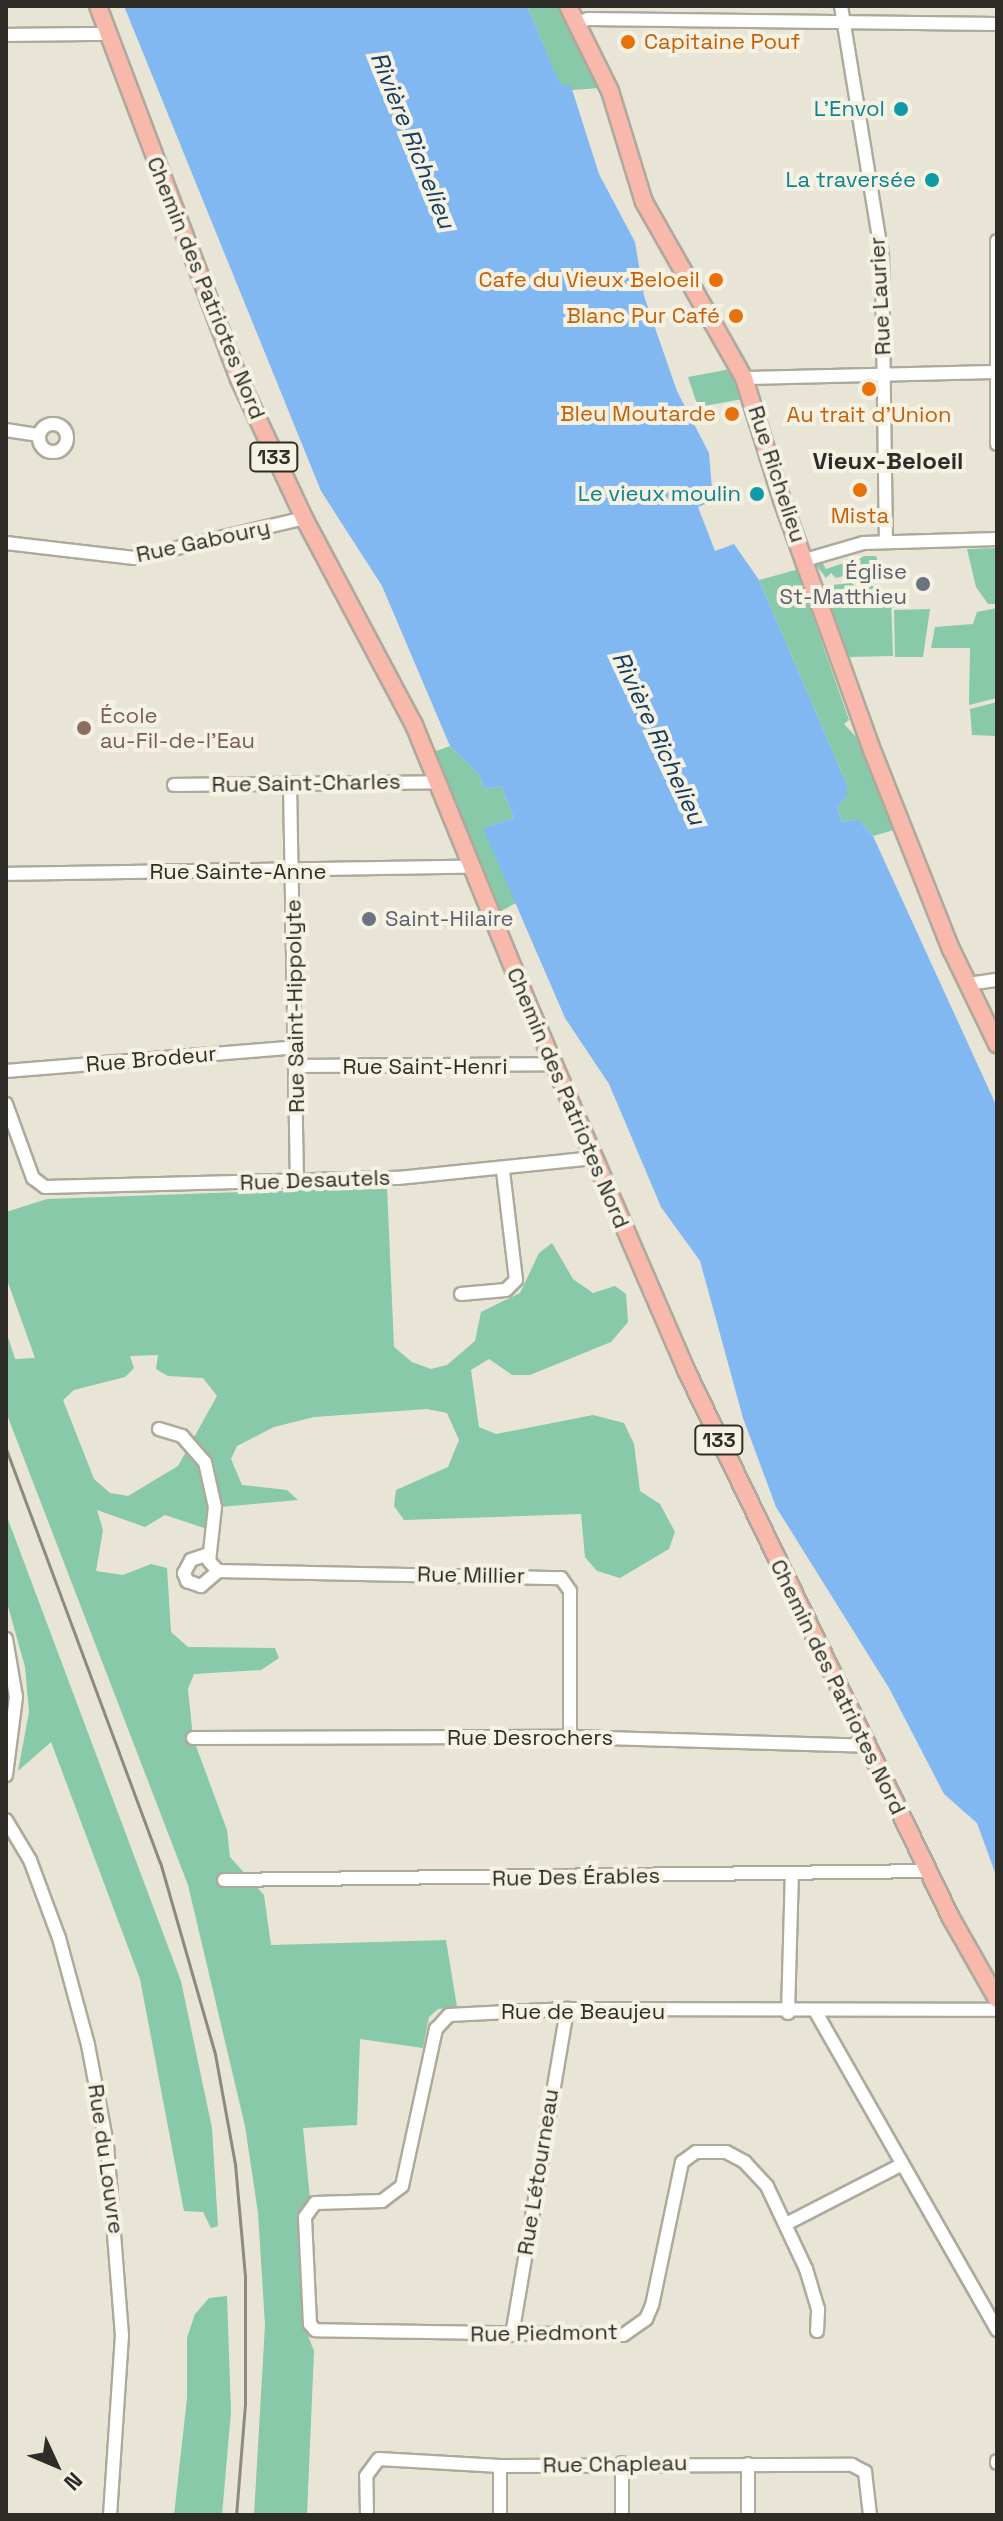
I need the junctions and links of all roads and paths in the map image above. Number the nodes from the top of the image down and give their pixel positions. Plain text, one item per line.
1 (98, 6) edge
2 (568, 6) edge
3 (841, 6) edge
4 (577, 23) junction
5 (844, 23) junction
6 (997, 24) edge
7 (108, 34) junction
8 (6, 35) edge
9 (996, 241) edge
10 (884, 372) junction
11 (997, 372) edge
12 (744, 378) junction
13 (6, 430) edge
14 (39, 435) dead end
15 (997, 444) edge
16 (304, 518) junction
17 (997, 539) edge
18 (886, 541) junction
19 (6, 543) edge
20 (805, 560) junction
21 (439, 782) junction
22 (290, 783) junction
23 (174, 785) dead end
24 (470, 867) junction
25 (292, 872) junction
26 (6, 874) edge
27 (997, 980) edge
28 (967, 984) junction
29 (997, 1044) edge
30 (296, 1047) junction
31 (553, 1064) junction
32 (297, 1066) junction
33 (6, 1071) edge
34 (6, 1104) edge
35 (594, 1158) junction
36 (503, 1171) junction
37 (297, 1181) junction
38 (461, 1294) dead end
39 (159, 1429) dead end
40 (209, 1554) junction
41 (218, 1571) junction
42 (6, 1639) edge
43 (570, 1737) junction
44 (193, 1738) dead end
45 (867, 1746) junction
46 (6, 1775) edge
47 (6, 1820) edge
48 (928, 1871) junction
49 (792, 1874) junction
50 (224, 1880) dead end
51 (997, 1999) edge
52 (567, 2009) junction
53 (997, 2010) edge
54 (788, 2013) junction
55 (817, 2014) junction
56 (901, 2165) junction
57 (786, 2224) junction
58 (310, 2324) joint
59 (997, 2330) edge
60 (817, 2331) dead end
61 (512, 2335) junction
62 (622, 2463) junction
63 (748, 2464) junction
64 (500, 2466) junction
65 (110, 2515) edge
66 (367, 2515) edge
67 (500, 2515) edge
68 (622, 2515) edge
69 (748, 2515) edge
70 (870, 2515) edge

1 - 7 main road, Chemin des Patriotes Nord / 133
2 - 4 main road, Rue Richelieu
3 - 5 street, Rue Laurier
4 - 5 street
4 - 12 main road, Rue Richelieu
5 - 6 street
5 - 10 street, Rue Laurier
7 - 8 street
7 - 16 main road, Chemin des Patriotes Nord / 133
9 - 11 street
10 - 11 street
10 - 12 street
10 - 18 street, Rue Laurier
11 - 15 street
12 - 20 main road, Rue Richelieu
13 - 14 street
16 - 19 street, Rue Gaboury
16 - 21 main road, Chemin des Patriotes Nord / 133
17 - 18 street
18 - 20 street
20 - 28 main road, Rue Richelieu
21 - 22 street, Rue Saint-Charles
21 - 24 main road, Chemin des Patriotes Nord / 133
22 - 23 street, Rue Saint-Charles
22 - 25 street, Rue Saint-Hippolyte
24 - 25 street, Rue Sainte-Anne
24 - 31 main road, Chemin des Patriotes Nord / 133
25 - 26 street, Rue Sainte-Anne
25 - 30 street, Rue Saint-Hippolyte
27 - 28 street
28 - 29 main road, Rue Richelieu
30 - 32 street, Rue Saint-Hippolyte
30 - 33 street, Rue Brodeur
31 - 32 street, Rue Saint-Henri
31 - 35 main road, Chemin des Patriotes Nord / 133
32 - 37 street, Rue Saint-Hippolyte
34 - 37 street, Rue Desautels
35 - 36 street, Rue Desautels
35 - 45 main road, Chemin des Patriotes Nord / 133
36 - 37 street, Rue Desautels
36 - 38 street
39 - 40 street
40 - 41 street
40 - 41 street, Rue Millier
41 - 43 street, Rue Millier
42 - 46 street
43 - 44 street, Rue Desrochers
43 - 45 street, Rue Desrochers
45 - 48 main road, Chemin des Patriotes Nord / 133
47 - 65 street, Rue du Louvre
48 - 49 street, Rue Des Érables
48 - 51 main road, Chemin des Patriotes Nord / 133
49 - 50 street, Rue Des Érables
49 - 54 street
52 - 54 street, Rue de Beaujeu
52 - 58 street, Rue de Beaujeu
52 - 61 street, Rue Létourneau
53 - 55 street, Rue de Beaujeu
54 - 55 street, Rue de Beaujeu
55 - 56 street
56 - 57 street
56 - 59 street
57 - 60 street, Rue Piedmont
57 - 61 street, Rue Piedmont
58 - 61 street, Rue Piedmont
62 - 63 street, Rue Chapleau
62 - 64 street, Rue Chapleau
62 - 68 street
63 - 69 street
63 - 70 street, Rue Chapleau
64 - 66 street, Rue Chapleau
64 - 67 street

